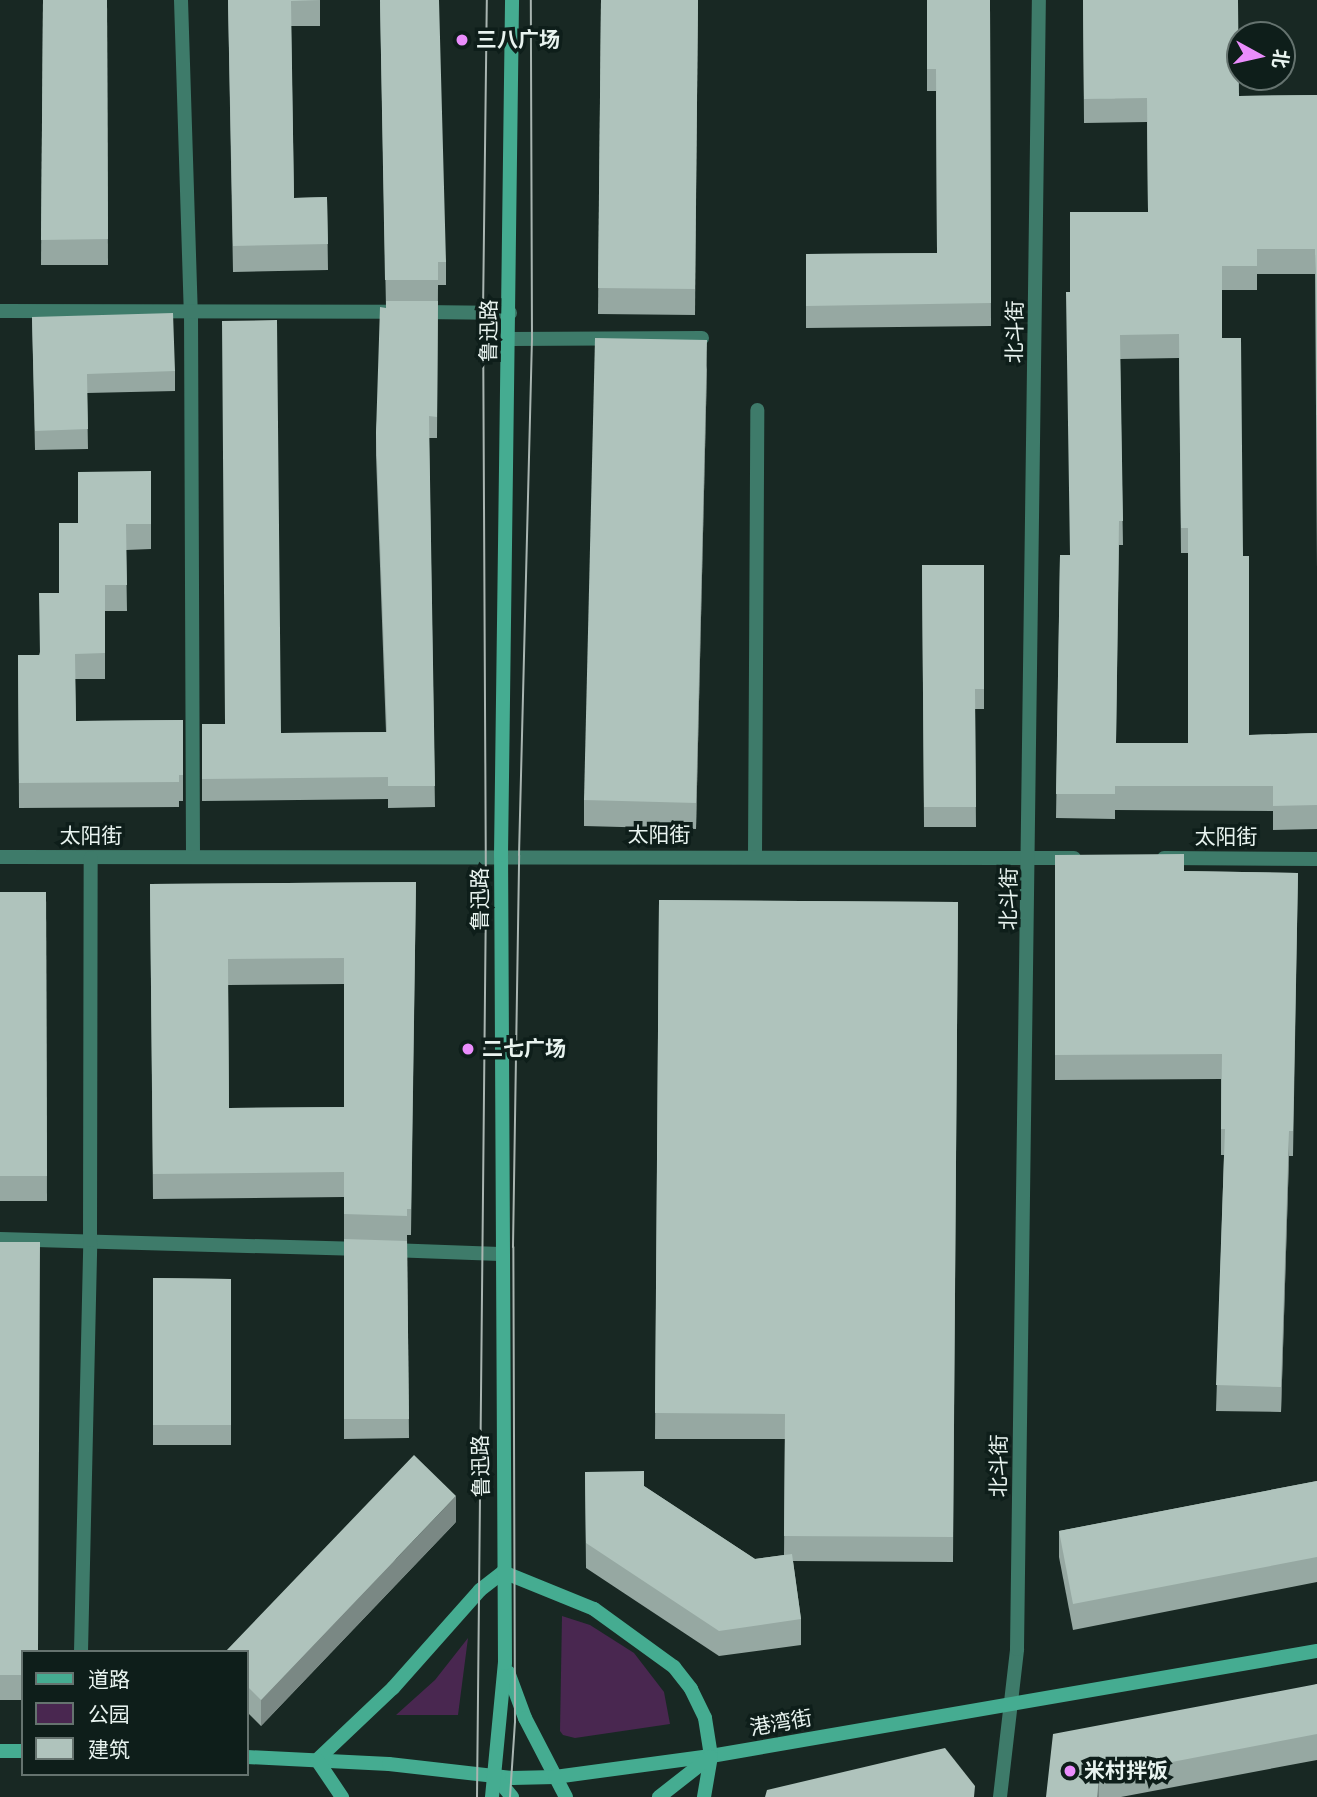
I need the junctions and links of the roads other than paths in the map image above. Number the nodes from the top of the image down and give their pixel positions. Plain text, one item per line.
1 (181, 0) edge
2 (512, 0) edge
3 (1039, 0) edge
4 (0, 311) edge
5 (191, 311) junction
6 (510, 313) junction
7 (702, 338) edge
8 (510, 339) junction
9 (757, 410) dead end
10 (501, 855) junction
11 (755, 856) junction
12 (0, 857) edge
13 (193, 857) junction
14 (91, 858) junction
15 (1031, 858) junction
16 (1085, 858) edge
17 (1153, 858) edge
18 (1317, 859) edge
19 (0, 1239) edge
20 (90, 1240) junction
21 (500, 1254) junction
22 (503, 1572) junction
23 (81, 1650) edge
24 (1317, 1651) edge
25 (505, 1663) junction
26 (1011, 1705) junction
27 (0, 1751) edge
28 (21, 1751) edge
29 (711, 1756) junction
30 (248, 1757) edge
31 (317, 1760) junction
32 (495, 1776) junction
33 (555, 1777) junction
34 (342, 1797) edge
35 (492, 1797) edge
36 (512, 1797) edge
37 (566, 1797) edge
38 (659, 1797) edge
39 (704, 1797) edge
40 (1000, 1797) edge

1 - 5 street
2 - 6 main road, 鲁迅路
3 - 15 street, 北斗街
4 - 5 street
5 - 6 street
5 - 13 street
6 - 8 main road, 鲁迅路
7 - 8 street
8 - 10 main road, 鲁迅路
9 - 11 street
10 - 11 street, 太阳街
10 - 13 street, 太阳街
10 - 21 main road, 鲁迅路
11 - 15 street, 太阳街
12 - 14 street, 太阳街
13 - 14 street, 太阳街
14 - 20 street
15 - 16 street, 太阳街
15 - 26 street, 北斗街
17 - 18 street, 太阳街
19 - 20 street
20 - 21 street
20 - 23 street
21 - 22 main road, 鲁迅路
22 - 25 main road, 鲁迅路
22 - 29 main road
22 - 31 main road
24 - 26 main road, 港湾街
25 - 32 main road, 鲁迅路
25 - 33 main road
26 - 29 main road, 港湾街
26 - 40 street, 北斗街
27 - 28 main road
29 - 33 main road, 港湾街
29 - 38 main road
29 - 39 main road
30 - 31 main road, 港湾街
31 - 32 main road, 港湾街
31 - 34 main road
32 - 33 main road, 港湾街
32 - 35 main road, 鲁迅路
32 - 36 main road
33 - 37 main road

